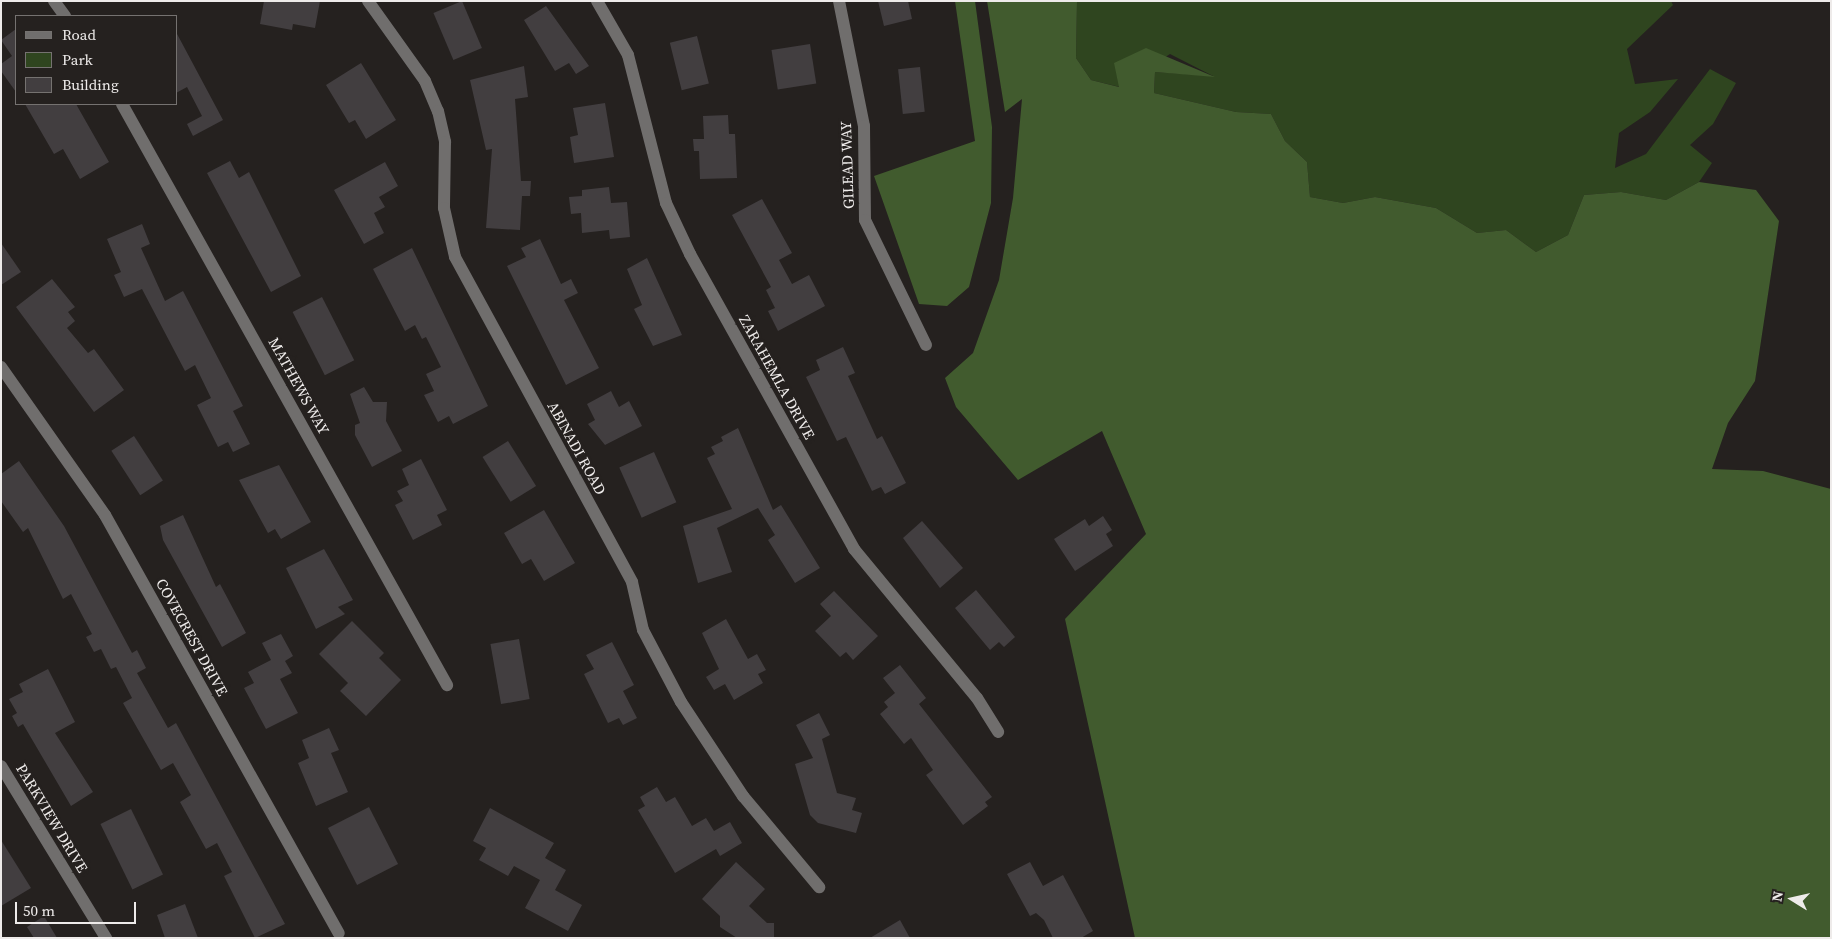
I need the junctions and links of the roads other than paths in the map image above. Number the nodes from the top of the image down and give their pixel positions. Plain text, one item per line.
1 (54, 1) edge
2 (368, 1) edge
3 (597, 1) edge
4 (839, 1) edge
5 (64, 15) edge
6 (123, 105) edge
7 (926, 346) dead end
8 (1, 366) edge
9 (447, 685) dead end
10 (998, 732) dead end
11 (1, 766) edge
12 (819, 887) dead end
13 (339, 934) dead end
14 (106, 938) edge

1 - 5 street
2 - 12 street, ABINADI ROAD
3 - 10 street, ZARAHEMLA DRIVE
4 - 7 street, GILEAD WAY
6 - 9 street, MATHEWS WAY
8 - 13 street, COVECREST DRIVE
11 - 14 street, PARKVIEW DRIVE

